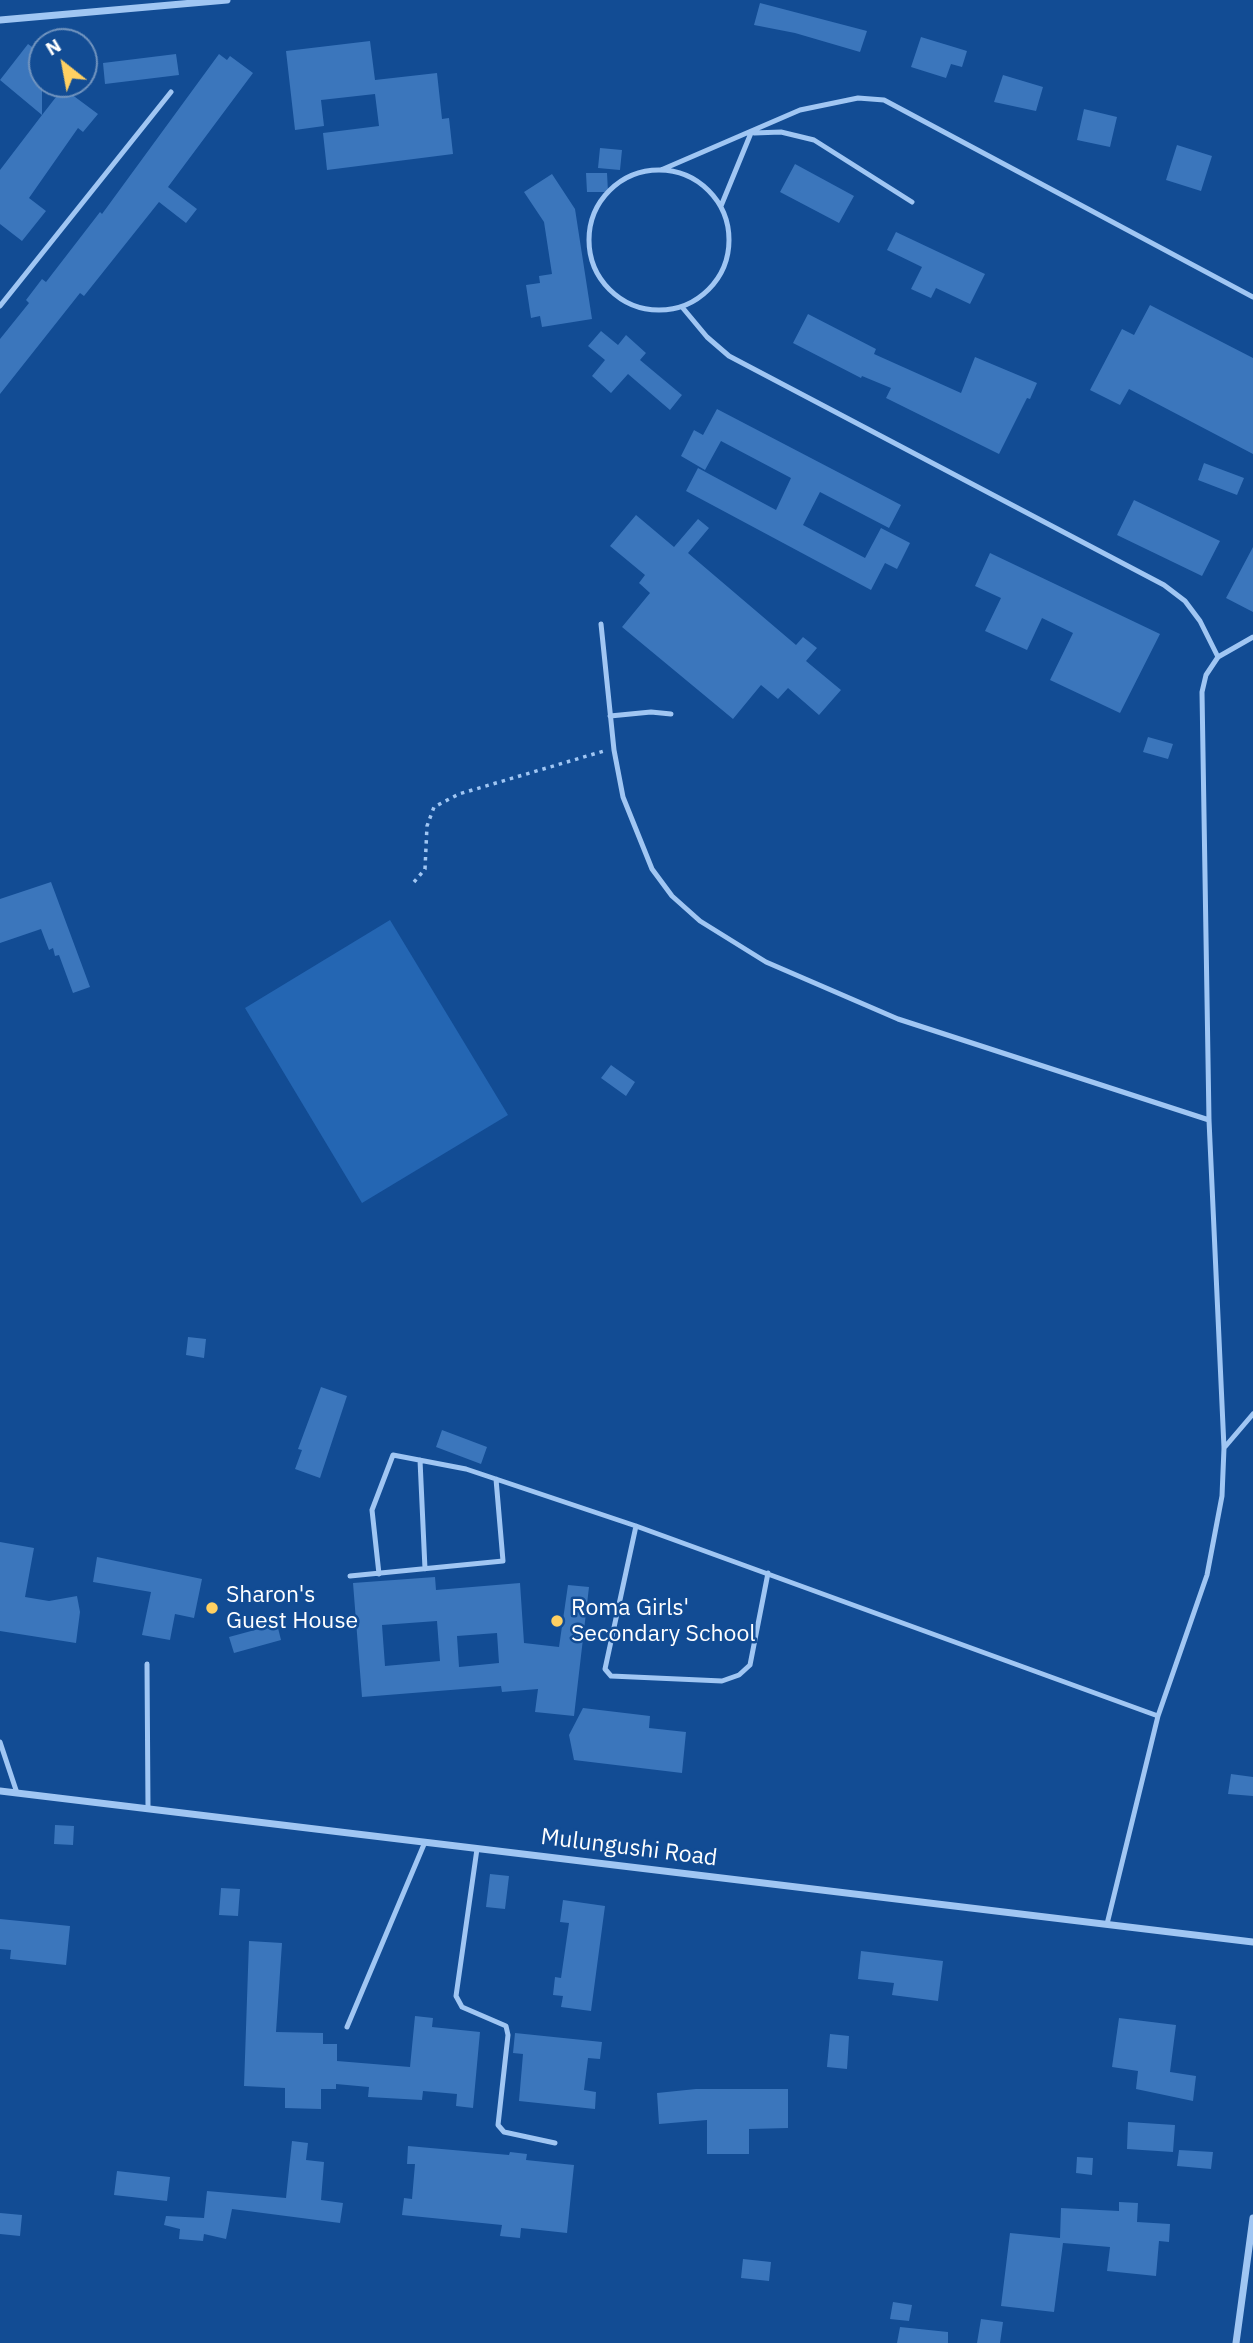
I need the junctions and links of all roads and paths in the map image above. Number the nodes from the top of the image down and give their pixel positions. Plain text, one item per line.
1 (227, 0) edge
2 (0, 20) edge
3 (171, 92) dead end
4 (751, 133) junction
5 (661, 170) junction
6 (912, 202) dead end
7 (721, 206) junction
8 (1253, 297) edge
9 (0, 306) edge
10 (682, 307) junction
11 (601, 624) dead end
12 (1253, 637) edge
13 (1218, 657) junction
14 (671, 714) dead end
15 (610, 716) junction
16 (614, 750) junction
17 (414, 882) dead end
18 (1209, 1120) junction
19 (1253, 1414) edge
20 (1224, 1448) junction
21 (420, 1460) junction
22 (496, 1479) junction
23 (636, 1526) junction
24 (425, 1569) junction
25 (379, 1573) junction
26 (768, 1573) junction
27 (350, 1576) dead end
28 (147, 1664) dead end
29 (1158, 1716) junction
30 (0, 1742) edge
31 (0, 1791) edge
32 (17, 1793) junction
33 (148, 1807) junction
34 (425, 1842) junction
35 (477, 1849) junction
36 (1107, 1924) junction
37 (1253, 1942) edge
38 (346, 2028) dead end
39 (555, 2143) dead end
40 (1253, 2218) edge
41 (1236, 2343) edge

1 - 2 street
3 - 9 lane
4 - 5 lane
4 - 6 lane
4 - 7 lane
4 - 8 lane
5 - 7 lane
5 - 10 lane
7 - 10 lane
10 - 13 lane
11 - 15 lane
12 - 13 lane
13 - 18 lane
14 - 15 lane
15 - 16 lane
16 - 17 path
16 - 18 lane
18 - 20 lane
19 - 20 lane
20 - 29 lane
21 - 22 lane
21 - 24 lane
21 - 25 lane
22 - 23 lane
22 - 24 lane
23 - 26 lane
23 - 26 lane
24 - 25 lane
25 - 27 lane
26 - 29 lane
28 - 33 lane
29 - 36 lane
30 - 32 lane
31 - 32 street, Mulungushi Road
32 - 33 street, Mulungushi Road
33 - 34 street, Mulungushi Road
34 - 35 street, Mulungushi Road
34 - 38 lane
35 - 36 street, Mulungushi Road
35 - 39 lane
36 - 37 street, Mulungushi Road
40 - 41 street

